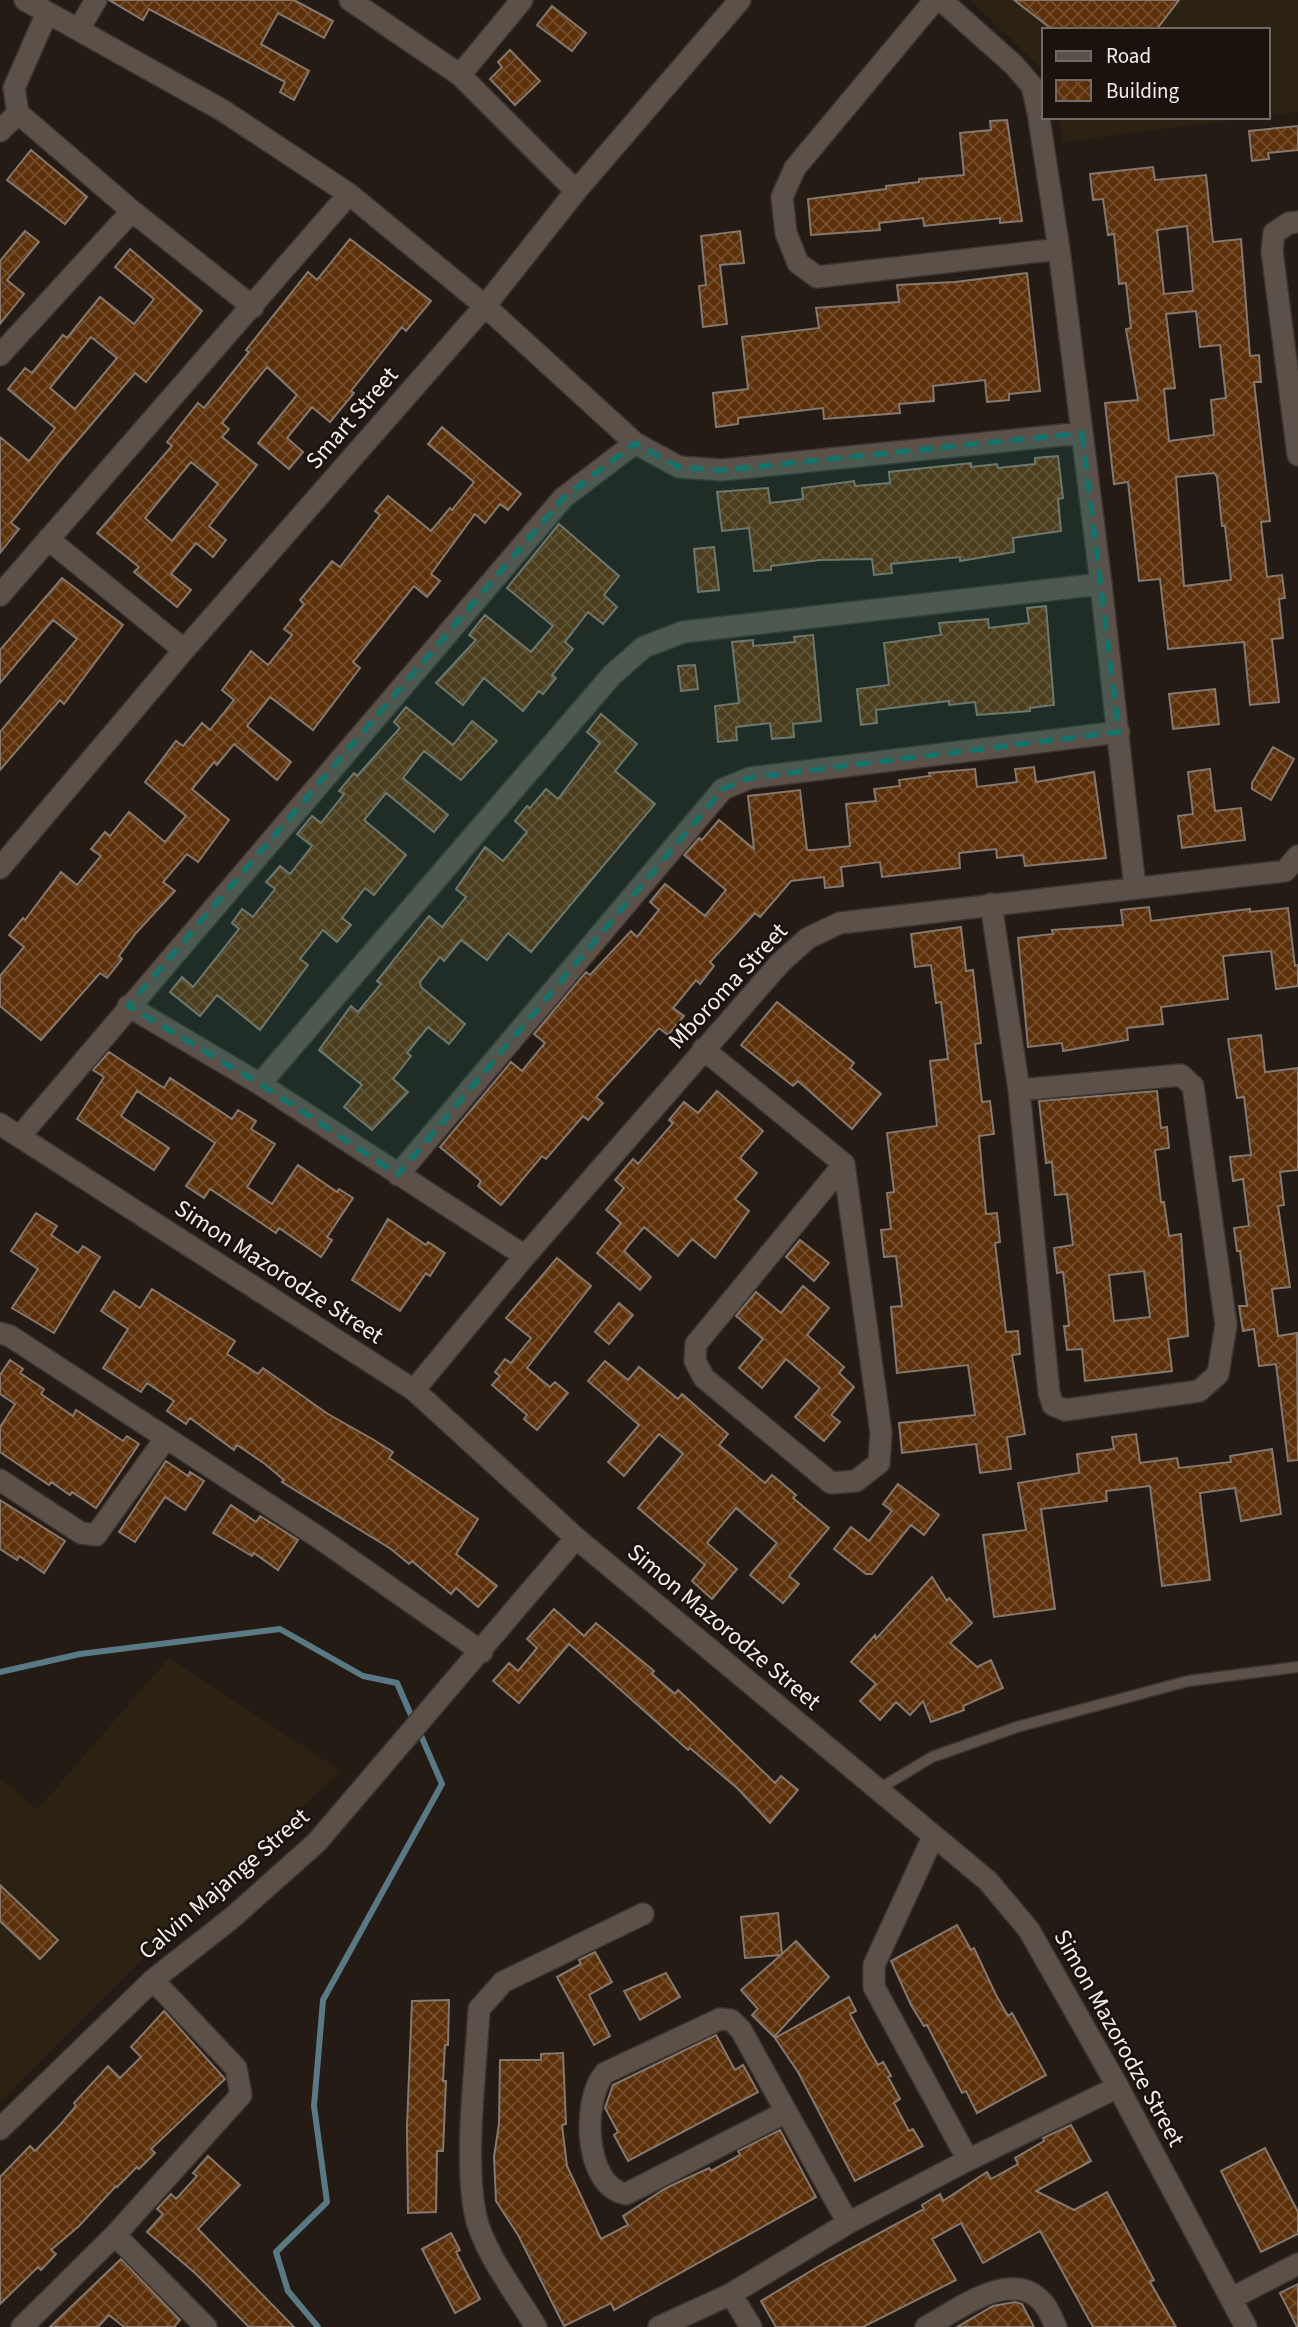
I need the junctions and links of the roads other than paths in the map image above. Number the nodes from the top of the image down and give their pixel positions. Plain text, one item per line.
1 (25, 0) edge
2 (96, 0) edge
3 (350, 0) edge
4 (522, 0) edge
5 (740, 0) edge
6 (935, 0) edge
7 (941, 0) edge
8 (47, 13) junction
9 (79, 29) junction
10 (460, 75) junction
11 (18, 113) junction
12 (0, 131) edge
13 (576, 191) junction
14 (349, 194) junction
15 (132, 211) junction
16 (1298, 222) edge
17 (1059, 249) junction
18 (485, 306) junction
19 (253, 307) junction
20 (0, 355) edge
21 (1082, 433) junction
22 (635, 443) junction
23 (1298, 455) edge
24 (48, 539) junction
25 (1101, 584) junction
26 (0, 595) edge
27 (184, 650) junction
28 (1119, 732) junction
29 (0, 868) edge
30 (1294, 871) edge
31 (1135, 887) junction
32 (991, 904) junction
33 (128, 1006) junction
34 (703, 1049) junction
35 (260, 1084) junction
36 (1019, 1090) junction
37 (0, 1124) edge
38 (20, 1136) junction
39 (844, 1164) junction
40 (398, 1175) junction
41 (525, 1256) junction
42 (0, 1333) edge
43 (414, 1390) junction
44 (166, 1438) junction
45 (0, 1480) edge
46 (576, 1538) junction
47 (482, 1652) junction
48 (1298, 1667) edge
49 (877, 1790) junction
50 (933, 1837) junction
51 (643, 1914) dead end
52 (153, 1980) junction
53 (1118, 2087) junction
54 (786, 2112) junction
55 (0, 2129) edge
56 (968, 2160) junction
57 (848, 2223) junction
58 (115, 2235) junction
59 (1298, 2264) edge
60 (731, 2294) junction
61 (1232, 2298) junction
62 (22, 2327) edge
63 (206, 2327) edge
64 (536, 2327) edge
65 (659, 2327) edge
66 (751, 2327) edge
67 (926, 2327) edge
68 (1056, 2327) edge
69 (1246, 2327) edge

1 - 8 street
2 - 9 street
3 - 10 street
4 - 10 street
5 - 13 street, Smart Street
6 - 17 street
7 - 17 street
8 - 9 street
8 - 11 street
9 - 14 street
10 - 13 street
11 - 12 street
11 - 15 street
13 - 18 street, Smart Street
14 - 18 street
14 - 19 street
15 - 19 street
15 - 20 street
16 - 23 street
17 - 21 street
18 - 22 street
18 - 27 street, Smart Street
19 - 24 street
21 - 22 street
21 - 25 street
22 - 33 street
24 - 26 street
24 - 27 street
25 - 28 street
25 - 35 street
27 - 29 street, Smart Street
28 - 31 street
28 - 40 street
30 - 31 street, Mboroma Street
31 - 32 street, Mboroma Street
32 - 34 street, Mboroma Street
32 - 36 street
33 - 35 street
33 - 38 street
34 - 39 street
34 - 41 street, Mboroma Street
35 - 40 street
36 - 36 street
37 - 38 street, Simon Mazorodze Street
38 - 43 street, Simon Mazorodze Street
39 - 39 street
40 - 41 street
41 - 43 street, Mboroma Street
42 - 44 street
43 - 46 street, Simon Mazorodze Street
44 - 45 street
44 - 47 street
46 - 47 street, Calvin Majange Street
46 - 49 street, Simon Mazorodze Street
47 - 52 street, Calvin Majange Street
48 - 49 lane
49 - 50 street, Simon Mazorodze Street
50 - 53 street, Simon Mazorodze Street
50 - 56 street
51 - 64 street
52 - 55 street, Calvin Majange Street
52 - 58 street
53 - 56 street
53 - 61 street, Simon Mazorodze Street
54 - 54 street
54 - 57 street
56 - 57 street
57 - 60 street
58 - 62 street
58 - 63 street
59 - 61 street
60 - 65 street
60 - 66 street
61 - 69 street, Simon Mazorodze Street
67 - 68 street

